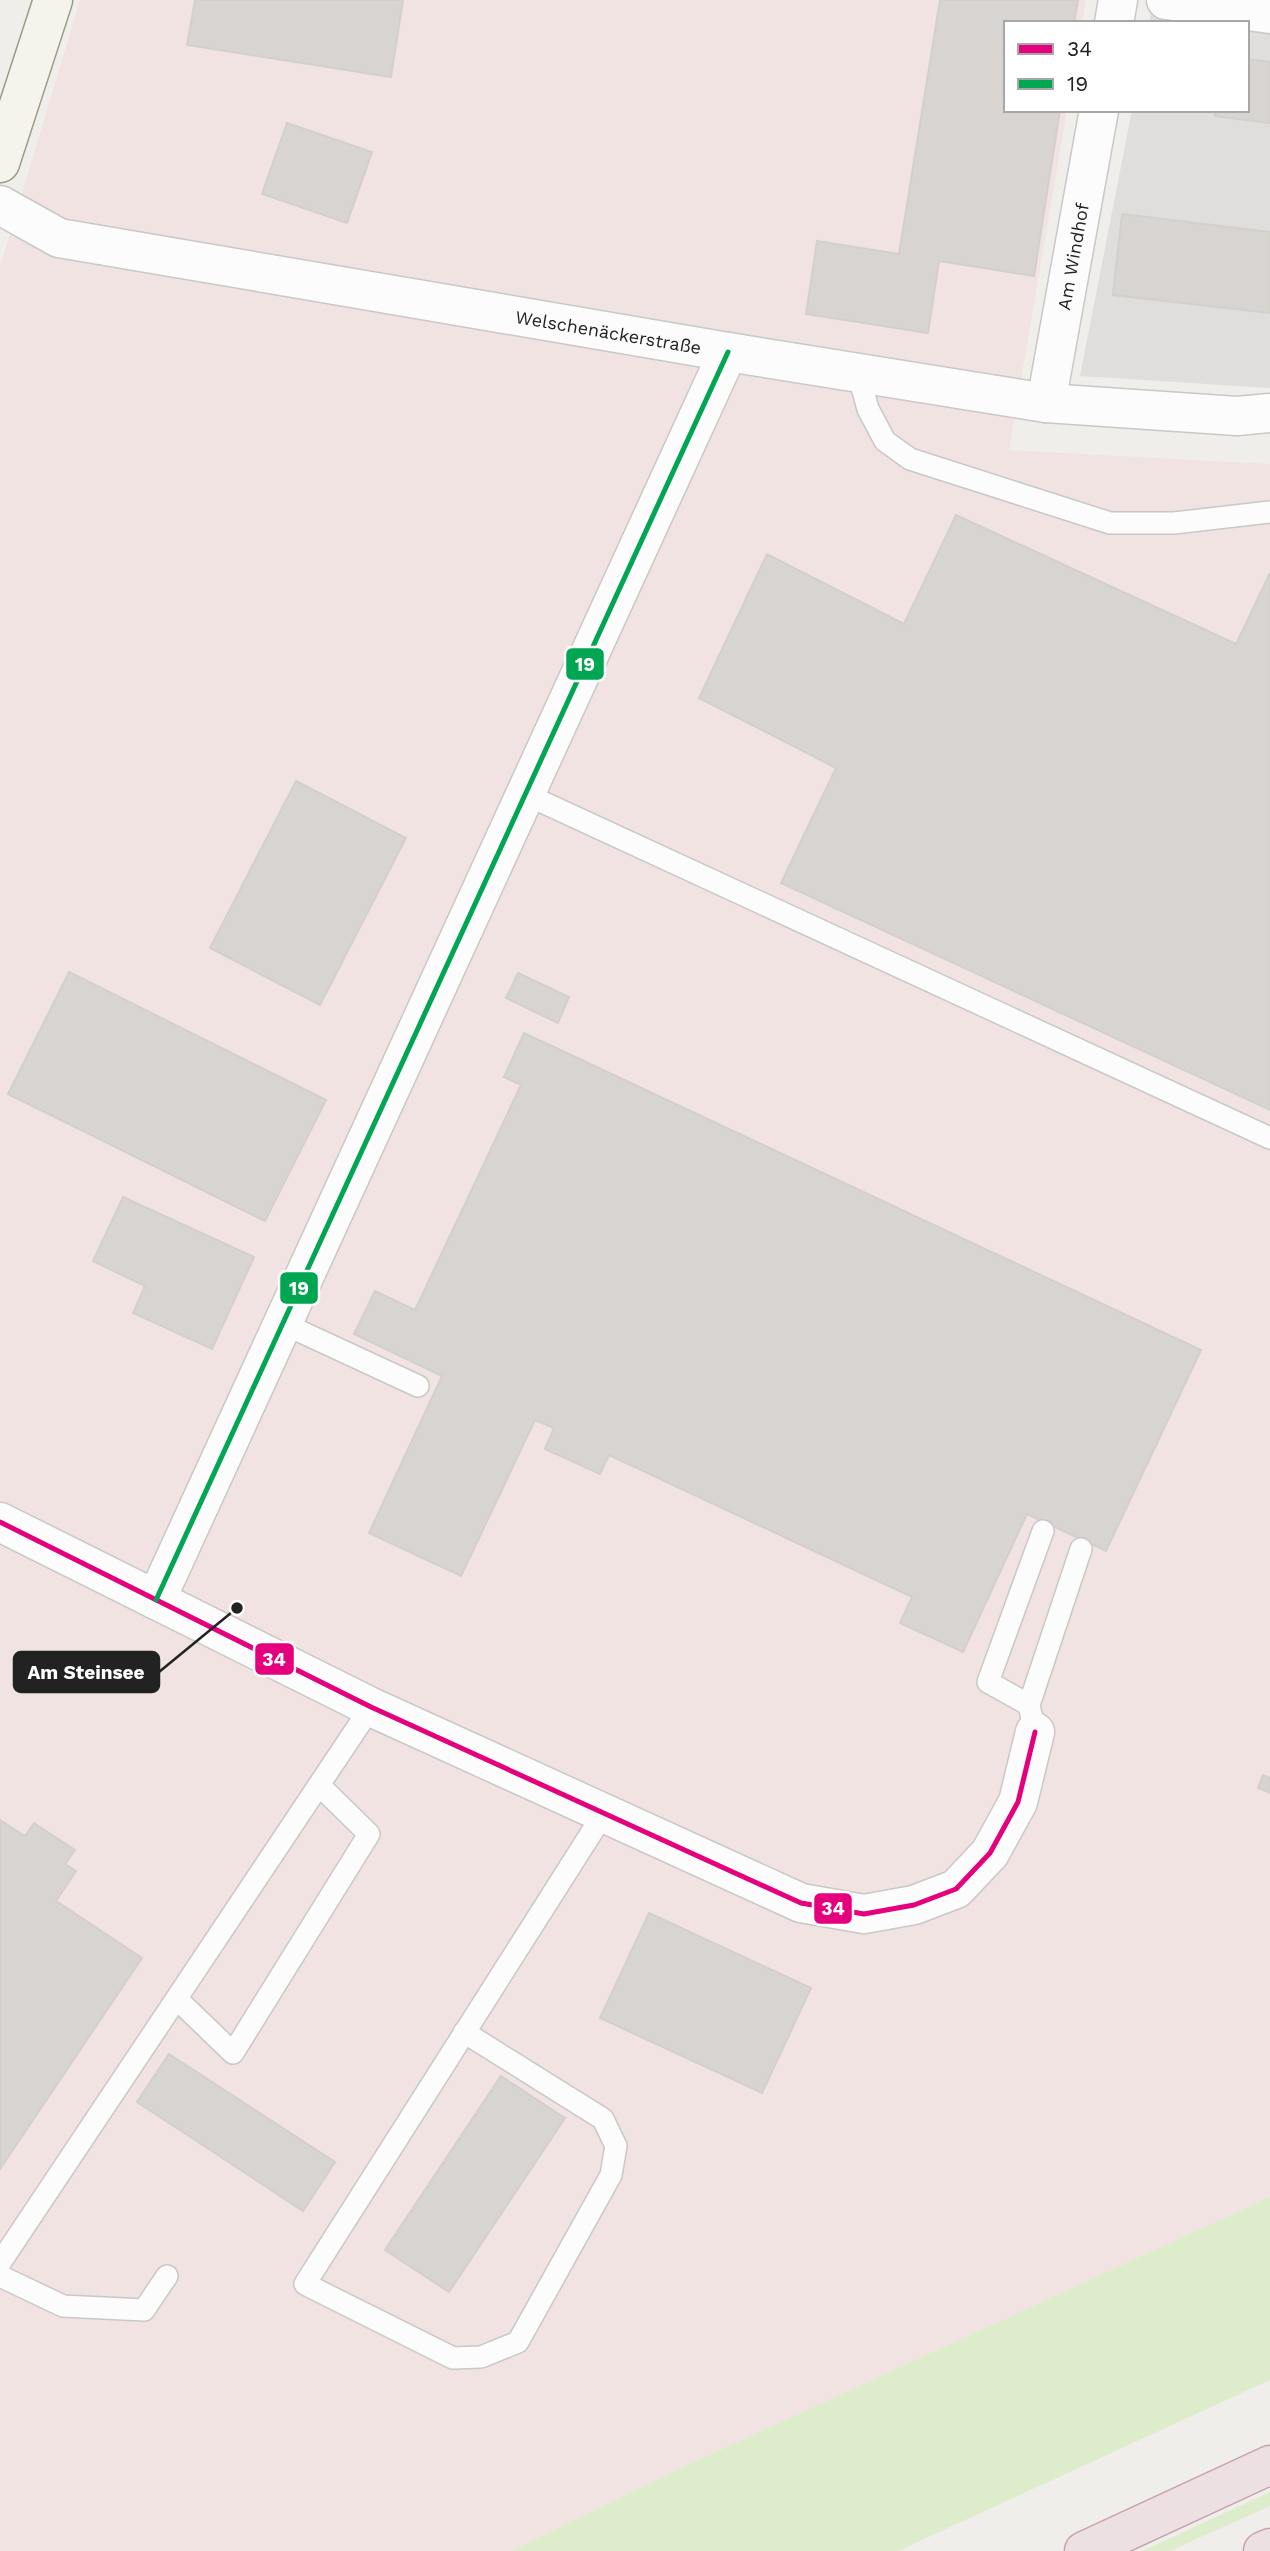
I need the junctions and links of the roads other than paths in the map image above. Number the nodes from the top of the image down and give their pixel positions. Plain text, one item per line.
1 (53, 0) edge
2 (1118, 0) edge
3 (1166, 0) edge
4 (1270, 14) edge
5 (1114, 21) edge
6 (1099, 112) edge
7 (0, 163) edge
8 (0, 205) edge
9 (728, 352) junction
10 (858, 373) junction
11 (1046, 402) junction
12 (1270, 413) edge
13 (1270, 512) edge
14 (525, 794) junction
15 (1270, 1138) edge
16 (282, 1323) junction
17 (418, 1386) dead end
18 (0, 1522) edge
19 (1043, 1531) dead end
20 (1081, 1549) dead end
21 (156, 1600) junction
22 (371, 1707) junction
23 (1032, 1719) junction
24 (319, 1785) junction
25 (604, 1813) junction
26 (177, 1999) junction
27 (464, 2032) junction
28 (0, 2263) edge
29 (0, 2276) edge
30 (167, 2276) dead end
31 (1270, 2450) edge
32 (1270, 2465) edge
33 (1235, 2482) junction
34 (1270, 2548) edge
35 (1084, 2551) edge
36 (1263, 2551) edge

1 - 7 street
2 - 5 street
3 - 4 street
6 - 11 street, Am Windhof
8 - 9 street, Welschenäckerstraße
9 - 10 street, Welschenäckerstraße
9 - 14 street
10 - 11 street, Welschenäckerstraße
10 - 13 lane
11 - 12 street, Welschenäckerstraße
14 - 15 lane
14 - 16 street
16 - 17 lane
16 - 21 street
18 - 21 street
19 - 23 lane
20 - 23 lane
21 - 22 street
22 - 24 lane
22 - 25 street
23 - 25 street
24 - 26 lane
24 - 26 lane
25 - 27 lane
26 - 28 lane
27 - 27 lane
29 - 30 lane
31 - 33 highway
32 - 33 highway
33 - 35 highway
34 - 36 highway

